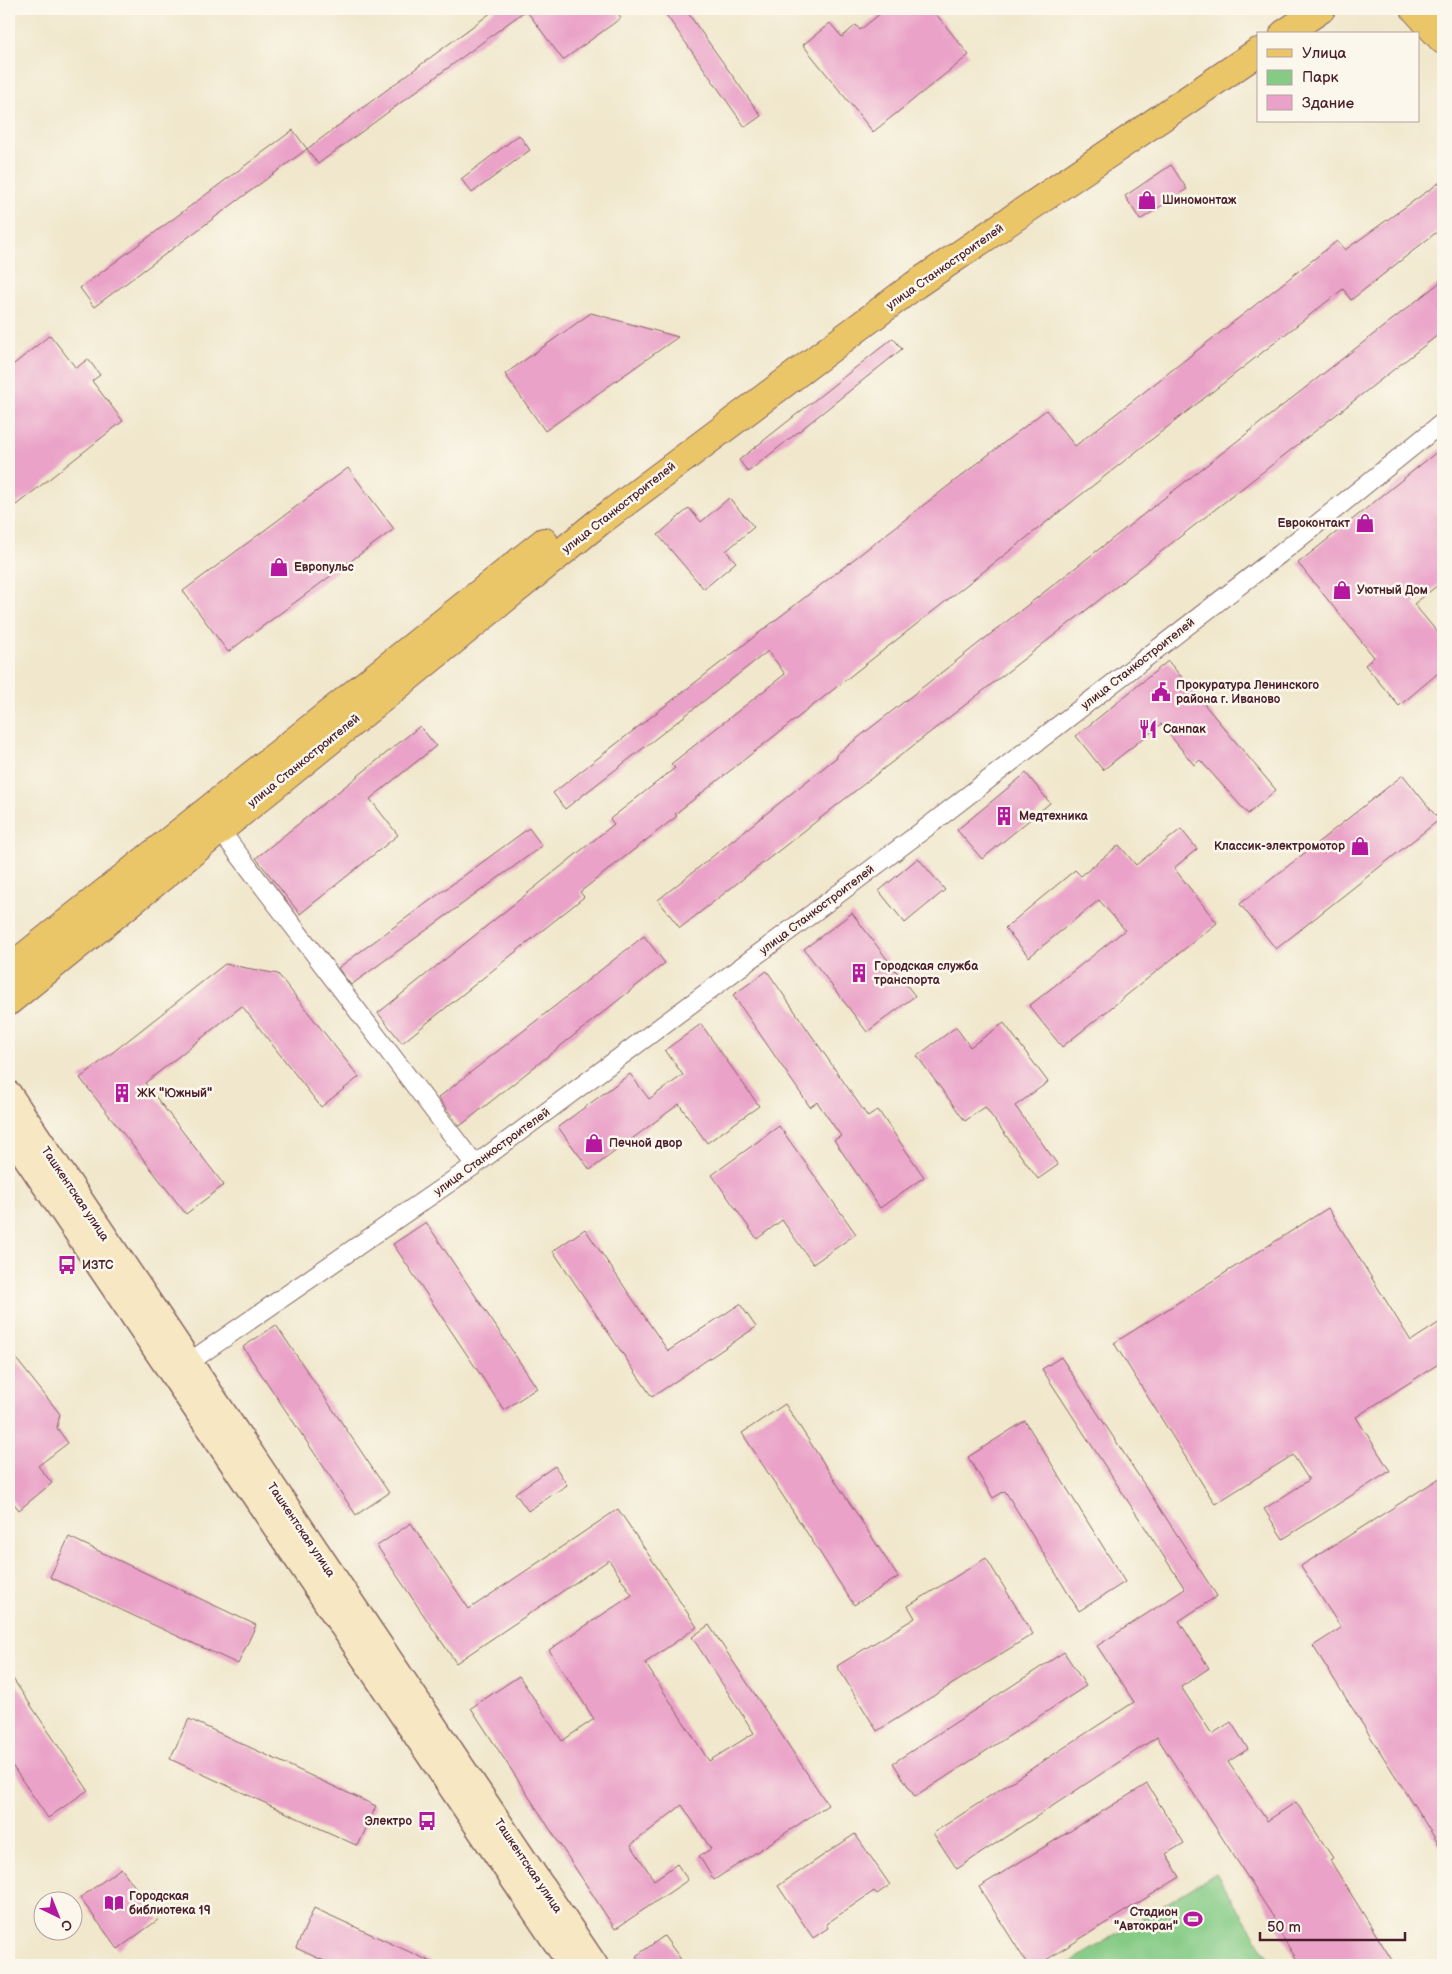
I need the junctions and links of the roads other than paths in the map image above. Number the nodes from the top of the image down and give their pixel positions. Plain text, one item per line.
1 (1296, 9) edge
2 (1321, 9) edge
3 (1415, 9) edge
4 (1262, 32) edge
5 (1287, 32) edge
6 (1257, 35) edge
7 (1443, 40) edge
8 (1257, 53) edge
9 (1443, 422) edge
10 (220, 830) junction
11 (9, 969) edge
12 (9, 1001) edge
13 (9, 1094) edge
14 (9, 1132) edge
15 (475, 1165) junction
16 (180, 1368) junction
17 (423, 1728) junction
18 (571, 1965) edge
19 (595, 1965) edge

1 - 4 main road, улица Станкостроителей
2 - 5 main road
3 - 7 main road
6 - 11 main road, улица Станкостроителей
8 - 10 main road, улица Станкостроителей
9 - 15 street, улица Станкостроителей
10 - 12 main road, улица Станкостроителей
10 - 15 street
13 - 16 main road, Ташкентская улица
14 - 16 main road, Ташкентская улица
15 - 16 street, улица Станкостроителей
16 - 17 main road, Ташкентская улица
17 - 18 main road, Ташкентская улица
17 - 19 main road, Ташкентская улица

